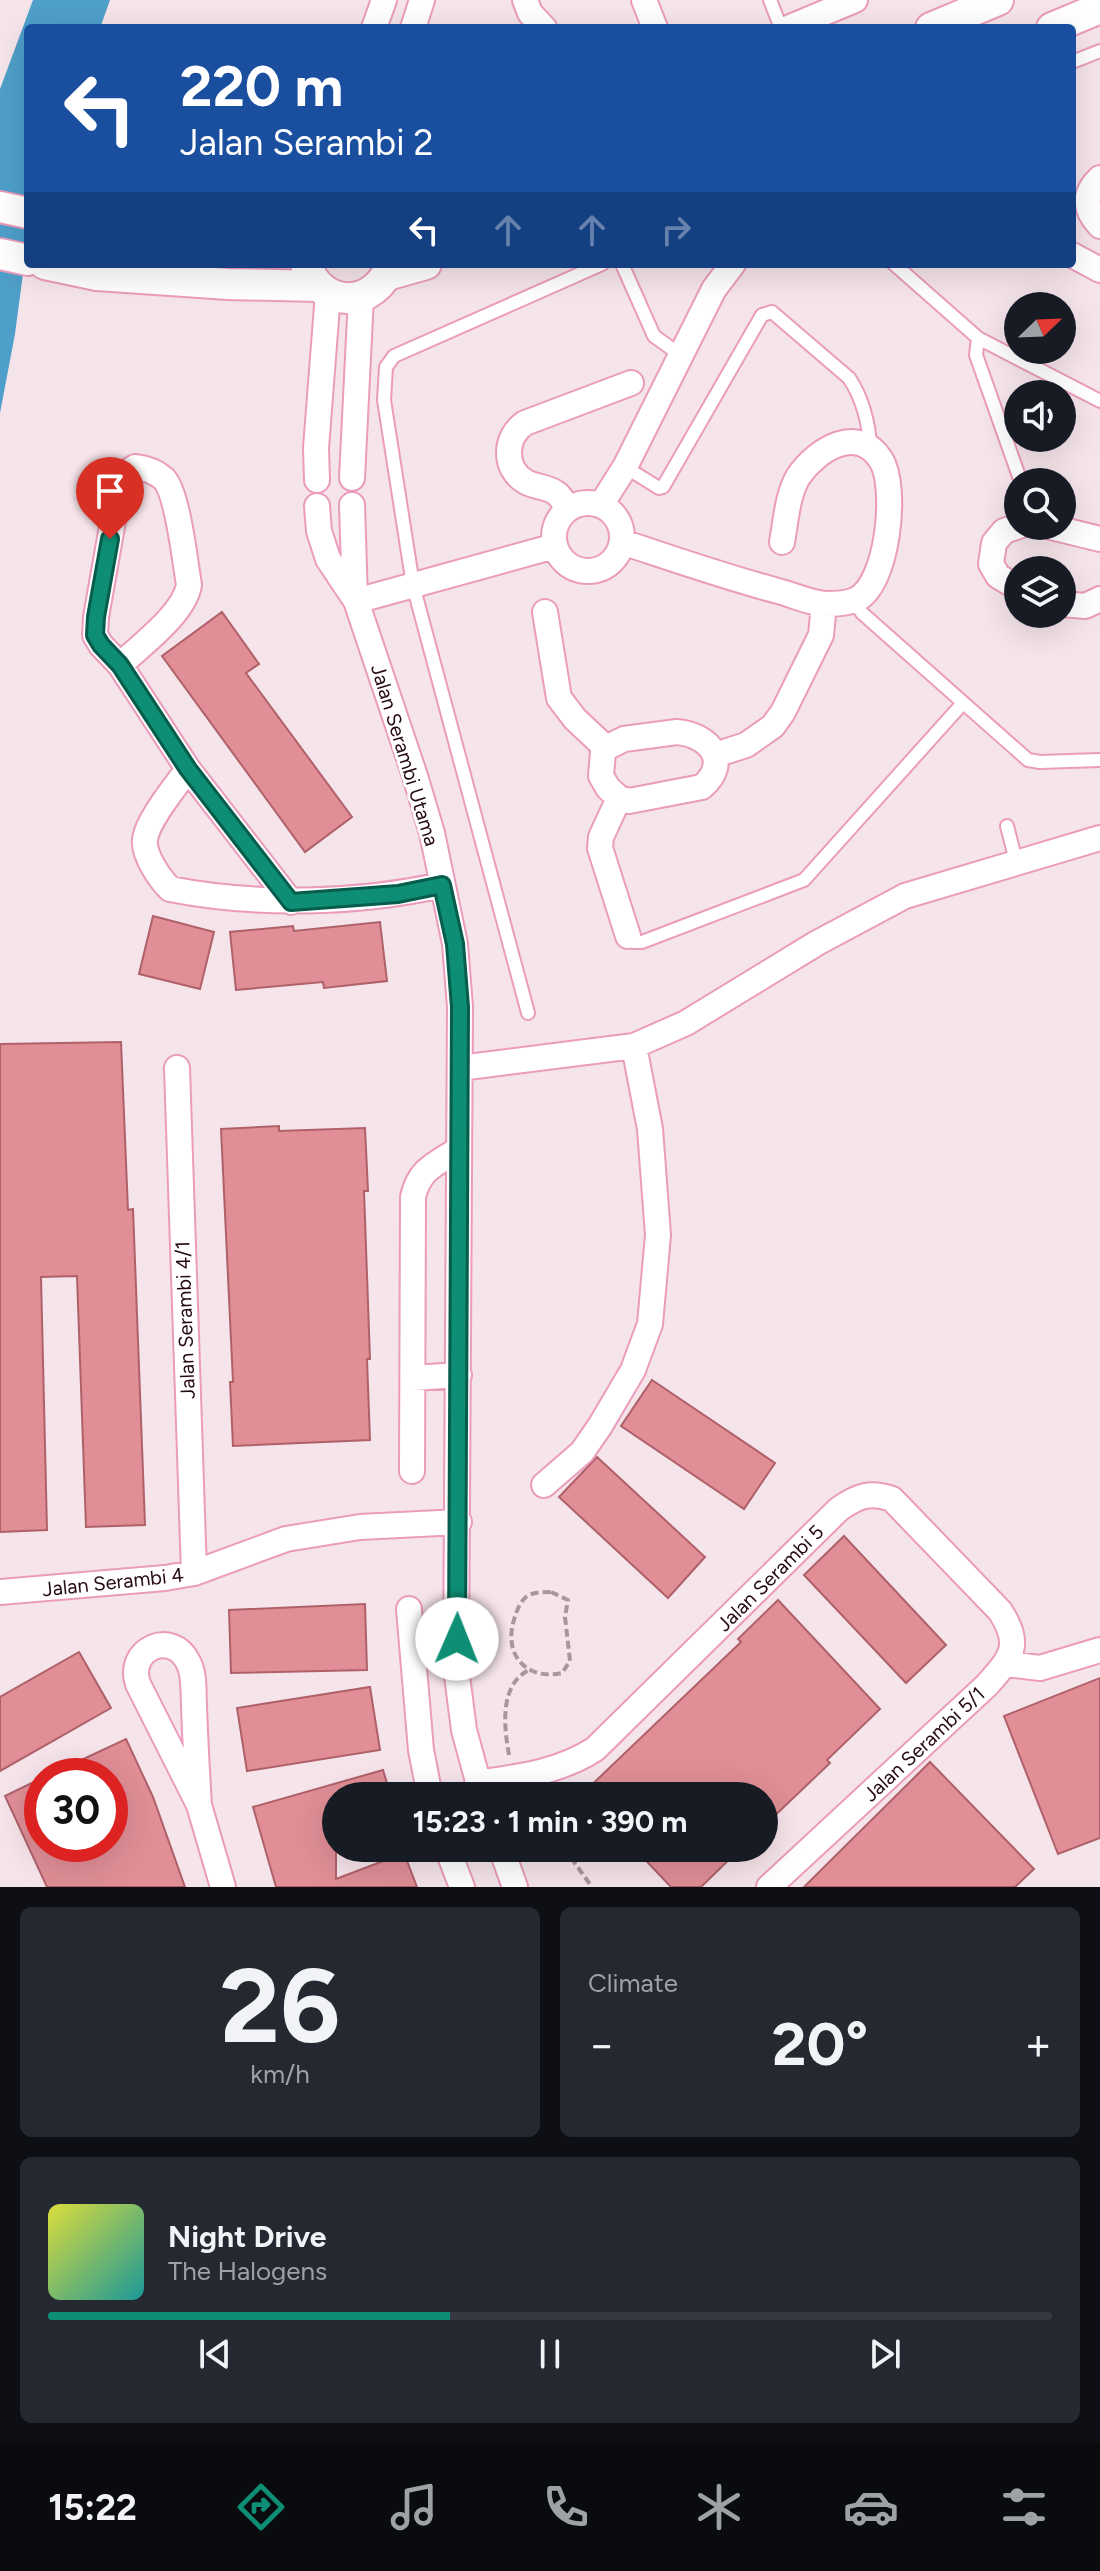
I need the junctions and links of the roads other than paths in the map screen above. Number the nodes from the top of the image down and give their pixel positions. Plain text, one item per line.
1 (384, 0) edge
2 (422, 0) edge
3 (525, 0) edge
4 (644, 0) edge
5 (770, 0) edge
6 (855, 0) edge
7 (998, 0) edge
8 (1100, 8) edge
9 (375, 24) edge
10 (414, 24) edge
11 (540, 24) edge
12 (653, 24) edge
13 (779, 24) edge
14 (798, 24) edge
15 (941, 24) edge
16 (1062, 24) edge
17 (1100, 51) edge
18 (1076, 60) edge
19 (1100, 178) edge
20 (0, 207) edge
21 (24, 212) edge
22 (1086, 215) edge
23 (0, 254) edge
24 (1076, 257) edge
25 (24, 259) edge
26 (64, 268) edge
27 (593, 268) edge
28 (624, 268) edge
29 (730, 268) edge
30 (899, 268) edge
31 (389, 270) edge
32 (1100, 270) edge
33 (317, 281) edge
34 (361, 297) junction
35 (978, 338) junction
36 (682, 356) junction
37 (631, 383) dead end
38 (1100, 401) edge
39 (870, 446) junction
40 (625, 467) junction
41 (1016, 468) edge
42 (352, 478) dead end
43 (317, 480) dead end
44 (352, 505) dead end
45 (601, 505) junction
46 (317, 506) dead end
47 (567, 509) junction
48 (1004, 531) edge
49 (1076, 533) edge
50 (1100, 539) edge
51 (622, 542) junction
52 (782, 542) dead end
53 (555, 546) junction
54 (1004, 580) edge
55 (413, 585) junction
56 (1100, 599) edge
57 (356, 601) junction
58 (854, 601) junction
59 (824, 604) junction
60 (1076, 605) edge
61 (545, 612) dead end
62 (120, 665) junction
63 (963, 703) junction
64 (606, 748) junction
65 (715, 755) junction
66 (1100, 760) edge
67 (188, 769) junction
68 (619, 798) junction
69 (1007, 826) dead end
70 (1100, 838) edge
71 (1016, 861) junction
72 (442, 885) junction
73 (291, 902) junction
74 (628, 936) joint
75 (528, 1013) dead end
76 (634, 1046) junction
77 (177, 1068) dead end
78 (460, 1068) junction
79 (459, 1149) junction
80 (459, 1375) junction
81 (413, 1378) junction
82 (412, 1471) dead end
83 (544, 1485) dead end
84 (459, 1522) junction
85 (194, 1573) junction
86 (0, 1592) edge
87 (409, 1609) dead end
88 (1100, 1650) edge
89 (1006, 1664) junction
90 (456, 1668) junction
91 (414, 1675) junction
92 (427, 1782) edge
93 (478, 1782) edge
94 (502, 1782) edge
95 (199, 1805) junction
96 (452, 1862) edge
97 (506, 1862) edge
98 (223, 1887) edge
99 (462, 1887) edge
100 (515, 1887) edge
101 (769, 1887) edge

1 - 9 street
2 - 10 street
3 - 11 street
4 - 12 street
5 - 13 lane
6 - 14 street
7 - 15 street
8 - 16 street
17 - 18 lane
19 - 22 street
20 - 21 street
23 - 25 street
24 - 32 street
26 - 33 street
27 - 55 lane
28 - 36 lane
29 - 36 street
30 - 35 lane
31 - 34 street
33 - 34 street
33 - 43 street
34 - 42 street
35 - 38 lane
35 - 41 lane
36 - 40 street
37 - 47 street
39 - 40 lane
39 - 52 street
39 - 58 street
40 - 45 street
44 - 57 street, Jalan Serambi Utama
45 - 47 street
45 - 51 street
46 - 57 street, Jalan Serambi Utama
47 - 53 street
48 - 54 street
49 - 50 street
51 - 53 street
51 - 59 street
53 - 55 street
55 - 57 street
55 - 75 lane
56 - 60 street
57 - 72 street, Jalan Serambi Utama
58 - 59 street
58 - 63 lane
59 - 65 street
61 - 64 street
62 - 62 street
62 - 67 street
63 - 66 lane
63 - 74 lane
64 - 65 street
64 - 68 street
65 - 68 street
67 - 73 street
67 - 73 street
68 - 74 street
69 - 71 lane
70 - 71 street
71 - 76 street
72 - 73 street
72 - 78 street, Jalan Serambi Utama
76 - 78 street
76 - 83 street
77 - 85 street, Jalan Serambi 4/1
78 - 79 street, Jalan Serambi Utama
79 - 80 street, Jalan Serambi Utama
79 - 81 street
80 - 81 street
80 - 84 street, Jalan Serambi Utama
81 - 82 street
84 - 85 street, Jalan Serambi 4
84 - 90 street, Jalan Serambi Utama
85 - 86 street, Jalan Serambi 4
87 - 91 street
88 - 89 street
89 - 94 street, Jalan Serambi 5
89 - 101 street, Jalan Serambi 5/1
90 - 91 street
90 - 93 street, Jalan Serambi Utama
91 - 92 street
95 - 95 street
95 - 98 street
96 - 99 street
97 - 100 street

